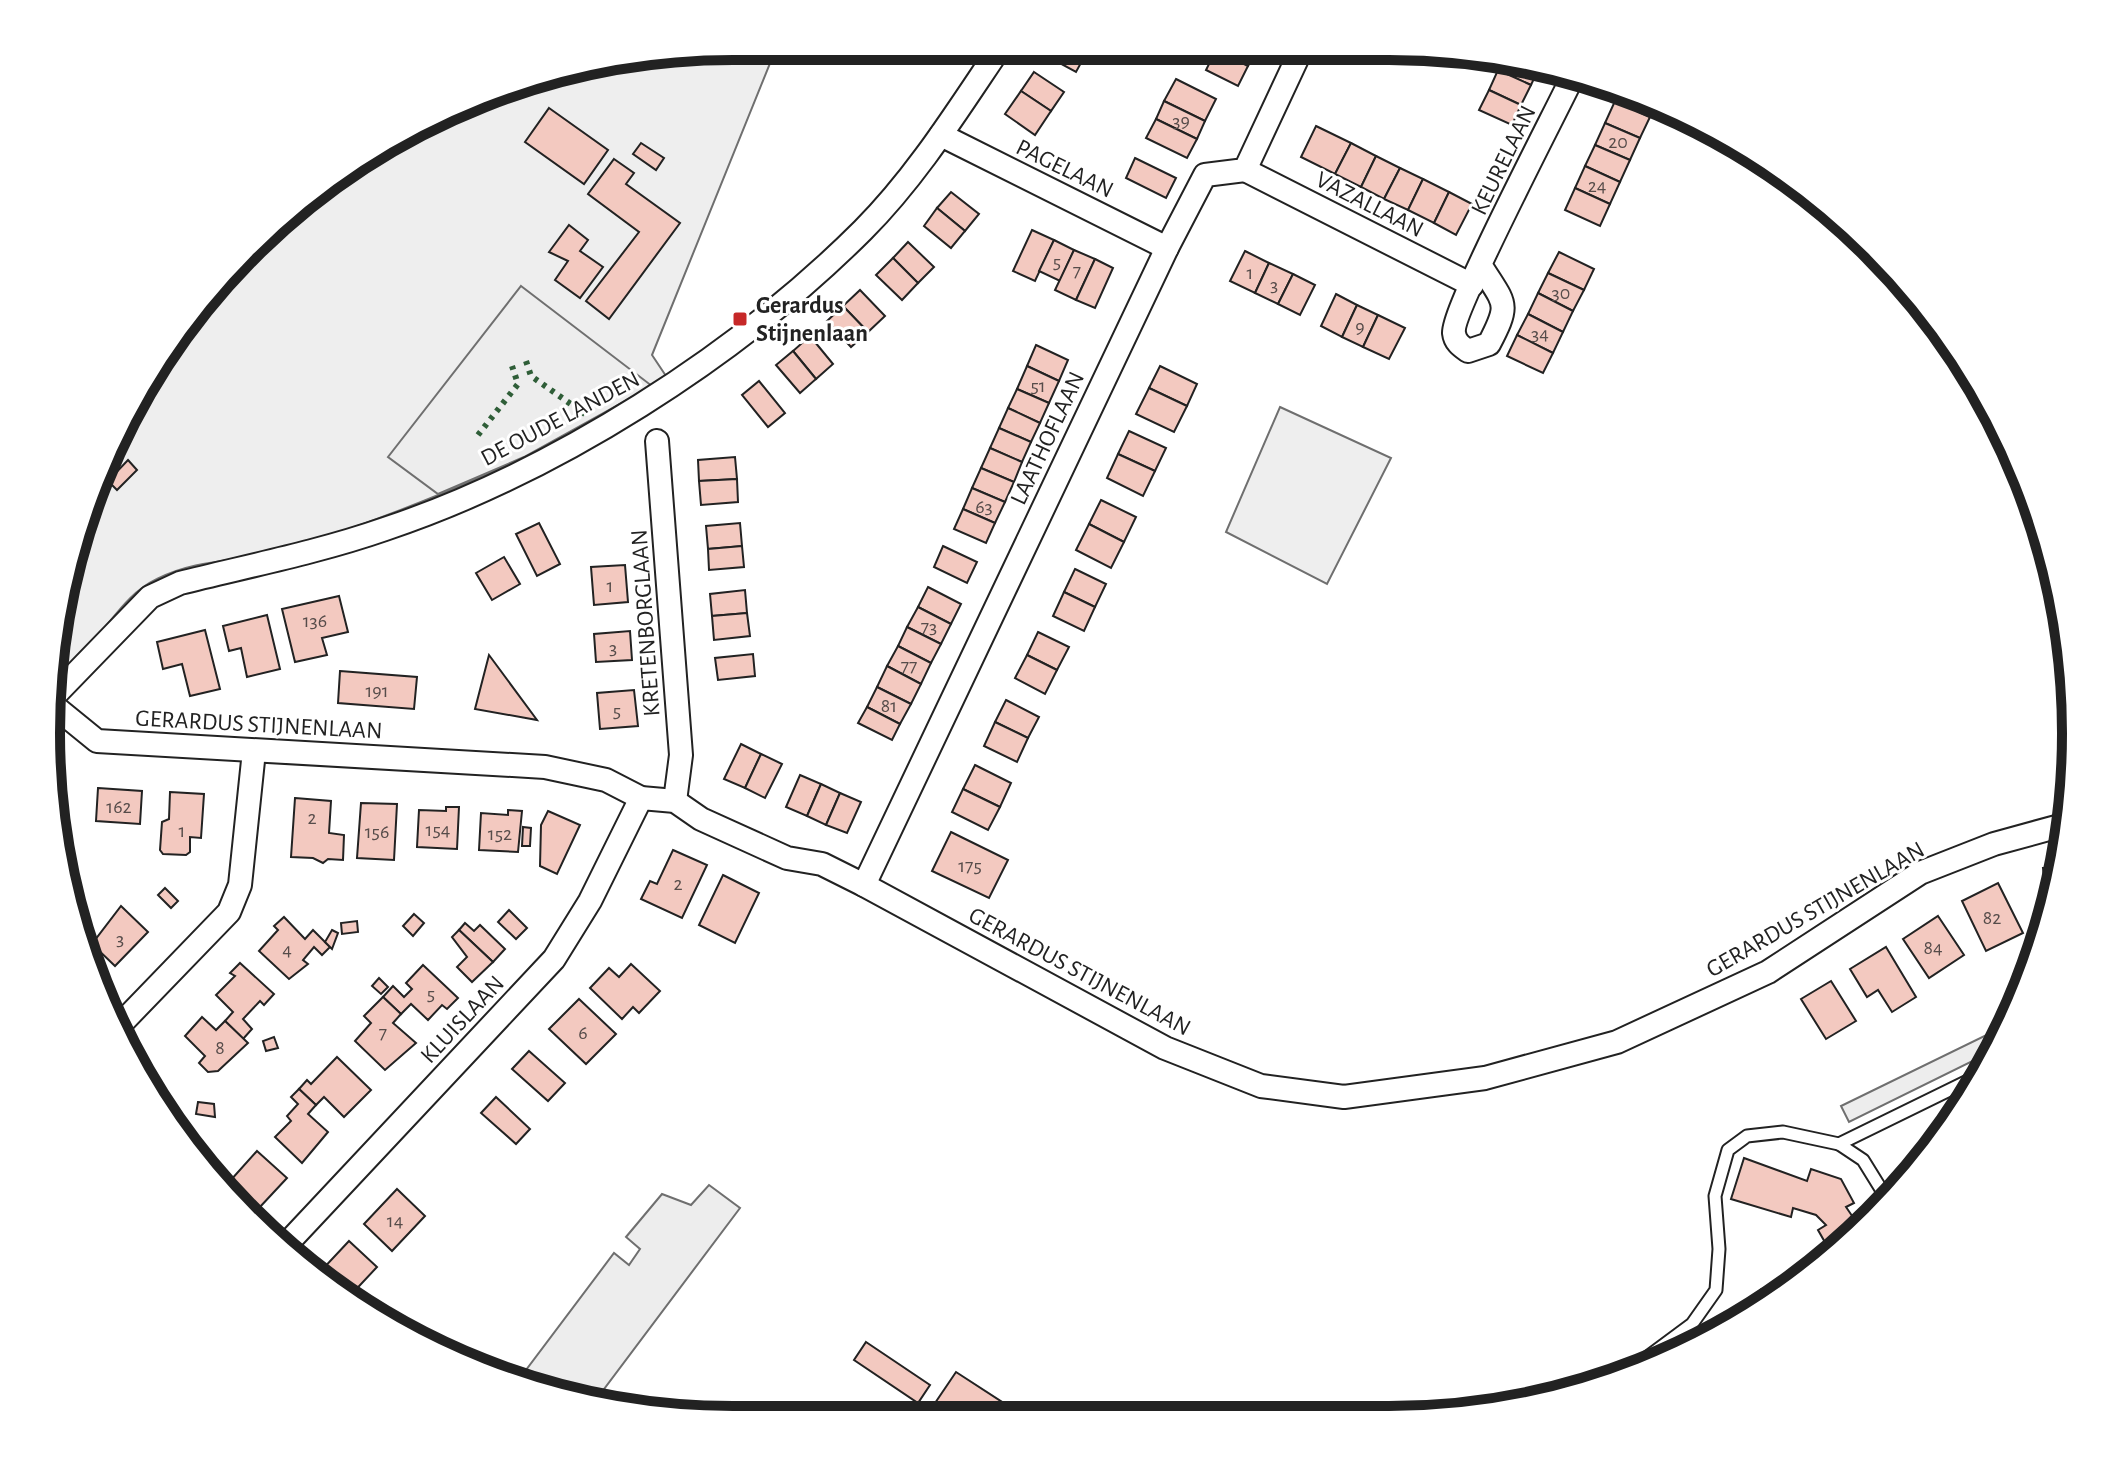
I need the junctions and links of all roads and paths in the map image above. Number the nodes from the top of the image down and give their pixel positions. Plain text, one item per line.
1 (992, 60) edge
2 (1296, 60) edge
3 (1569, 85) edge
4 (941, 135) junction
5 (1245, 170) junction
6 (1167, 248) junction
7 (1476, 276) joint
8 (657, 441) dead end
9 (61, 689) edge
10 (60, 711) edge
11 (254, 751) junction
12 (641, 798) junction
13 (675, 801) junction
14 (2055, 827) edge
15 (864, 885) junction
16 (124, 1020) edge
17 (1964, 1083) edge
18 (1839, 1144) junction
19 (1882, 1191) edge
20 (290, 1240) edge
21 (1655, 1351) edge

1 - 4 street, DE OUDE LANDEN
2 - 5 street
3 - 7 street, KEURELAAN
4 - 6 street, PAGELAAN
4 - 9 street, DE OUDE LANDEN
5 - 6 street, LAATHOFLAAN
5 - 7 street, VAZALLAAN
6 - 15 street, LAATHOFLAAN
8 - 13 street, KRETENBORGLAAN
10 - 11 street, GERARDUS STIJNENLAAN
11 - 12 street, GERARDUS STIJNENLAAN
11 - 16 street
12 - 13 street, GERARDUS STIJNENLAAN
12 - 20 street, KLUISLAAN
13 - 15 street, GERARDUS STIJNENLAAN
14 - 15 street, GERARDUS STIJNENLAAN
17 - 18 lane
18 - 19 lane
18 - 21 lane

